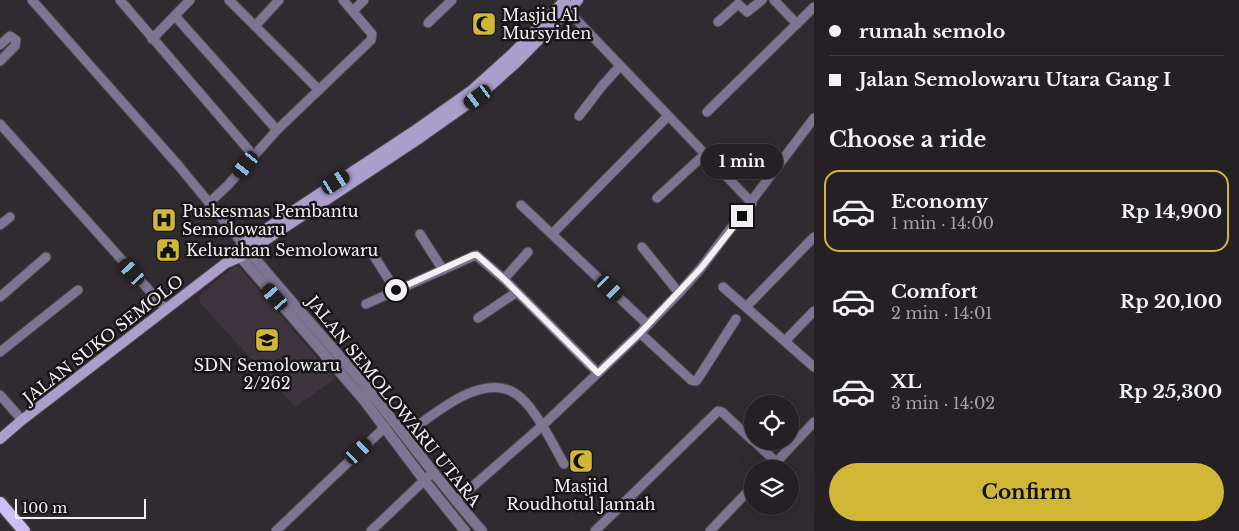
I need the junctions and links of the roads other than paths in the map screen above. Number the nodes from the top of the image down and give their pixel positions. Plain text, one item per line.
1 (32, 0) edge
2 (120, 0) edge
3 (190, 0) edge
4 (229, 0) edge
5 (279, 0) edge
6 (343, 0) edge
7 (364, 0) edge
8 (452, 0) edge
9 (565, 0) edge
10 (578, 0) edge
11 (762, 0) edge
12 (774, 0) edge
13 (814, 7) edge
14 (353, 11) junction
15 (568, 11) junction
16 (175, 16) junction
17 (718, 22) dead end
18 (428, 23) dead end
19 (797, 24) junction
20 (254, 26) junction
21 (152, 39) junction
22 (0, 44) edge
23 (0, 61) edge
24 (620, 66) junction
25 (319, 90) junction
26 (475, 93) junction
27 (707, 112) dead end
28 (579, 116) dead end
29 (668, 116) junction
30 (814, 118) edge
31 (0, 124) edge
32 (277, 130) junction
33 (705, 154) junction
34 (253, 156) junction
35 (657, 198) dead end
36 (209, 203) junction
37 (752, 203) junction
38 (521, 205) dead end
39 (10, 216) dead end
40 (0, 225) edge
41 (420, 234) dead end
42 (552, 234) junction
43 (814, 237) edge
44 (642, 247) dead end
45 (242, 251) junction
46 (528, 252) dead end
47 (374, 256) dead end
48 (46, 257) dead end
49 (443, 270) junction
50 (504, 279) junction
51 (723, 287) dead end
52 (78, 290) dead end
53 (396, 290) junction
54 (517, 292) junction
55 (679, 293) junction
56 (0, 298) edge
57 (366, 304) dead end
58 (746, 307) junction
59 (166, 310) junction
60 (814, 312) edge
61 (478, 318) dead end
62 (736, 319) dead end
63 (648, 325) junction
64 (640, 333) junction
65 (786, 340) junction
66 (0, 352) edge
67 (814, 367) edge
68 (598, 373) junction
69 (0, 395) edge
70 (22, 420) junction
71 (814, 422) edge
72 (542, 426) junction
73 (385, 427) junction
74 (744, 433) edge
75 (405, 435) junction
76 (0, 439) edge
77 (760, 450) edge
78 (769, 460) edge
79 (778, 460) edge
80 (564, 464) dead end
81 (433, 472) junction
82 (424, 480) junction
83 (744, 495) edge
84 (456, 501) junction
85 (0, 503) edge
86 (462, 530) edge
87 (24, 531) edge
88 (276, 531) edge
89 (371, 531) edge
90 (482, 531) edge
91 (596, 531) edge
92 (710, 531) edge

1 - 36 street
2 - 21 street
3 - 16 street
4 - 20 street
5 - 20 street
6 - 14 street
7 - 14 street
8 - 18 street
9 - 26 main road
10 - 15 main road
11 - 17 street
12 - 19 street
13 - 19 street
14 - 25 street
15 - 24 street
15 - 26 main road
16 - 21 street
16 - 32 street
19 - 27 street
20 - 25 street
21 - 34 street
22 - 23 street
24 - 28 street
24 - 29 street
25 - 32 street
26 - 45 main road, JALAN SUKO SEMOLO
29 - 33 street
29 - 42 street
30 - 37 street
31 - 59 street
32 - 34 street
33 - 35 street
33 - 37 street
34 - 36 street
36 - 45 street
37 - 55 street
38 - 42 street
39 - 40 street
41 - 49 street
42 - 63 street
43 - 58 street
44 - 55 street
45 - 59 main road, JALAN SUKO SEMOLO
45 - 73 street, JALAN SEMOLOWARU UTARA
45 - 75 street, JALAN SEMOLOWARU UTARA
46 - 50 street
47 - 53 street
48 - 56 street
49 - 50 street
49 - 53 street
50 - 54 street
51 - 58 street
52 - 66 street
53 - 57 street
54 - 61 street
54 - 68 street
55 - 63 street
58 - 65 street
59 - 70 main road, JALAN SUKO SEMOLO
60 - 65 street
62 - 64 street
63 - 64 street
64 - 68 street
65 - 67 street
68 - 72 street
69 - 70 street
70 - 76 main road, JALAN SUKO SEMOLO
71 - 79 street
72 - 75 street
72 - 80 street
72 - 84 street
73 - 82 street, JALAN SEMOLOWARU UTARA
73 - 88 street
74 - 91 street
75 - 81 street, JALAN SEMOLOWARU UTARA
77 - 78 street
81 - 82 street
81 - 84 street, JALAN SEMOLOWARU UTARA
82 - 86 street, JALAN SEMOLOWARU UTARA
82 - 89 street
83 - 92 street
84 - 90 street, JALAN SEMOLOWARU UTARA
85 - 87 main road

